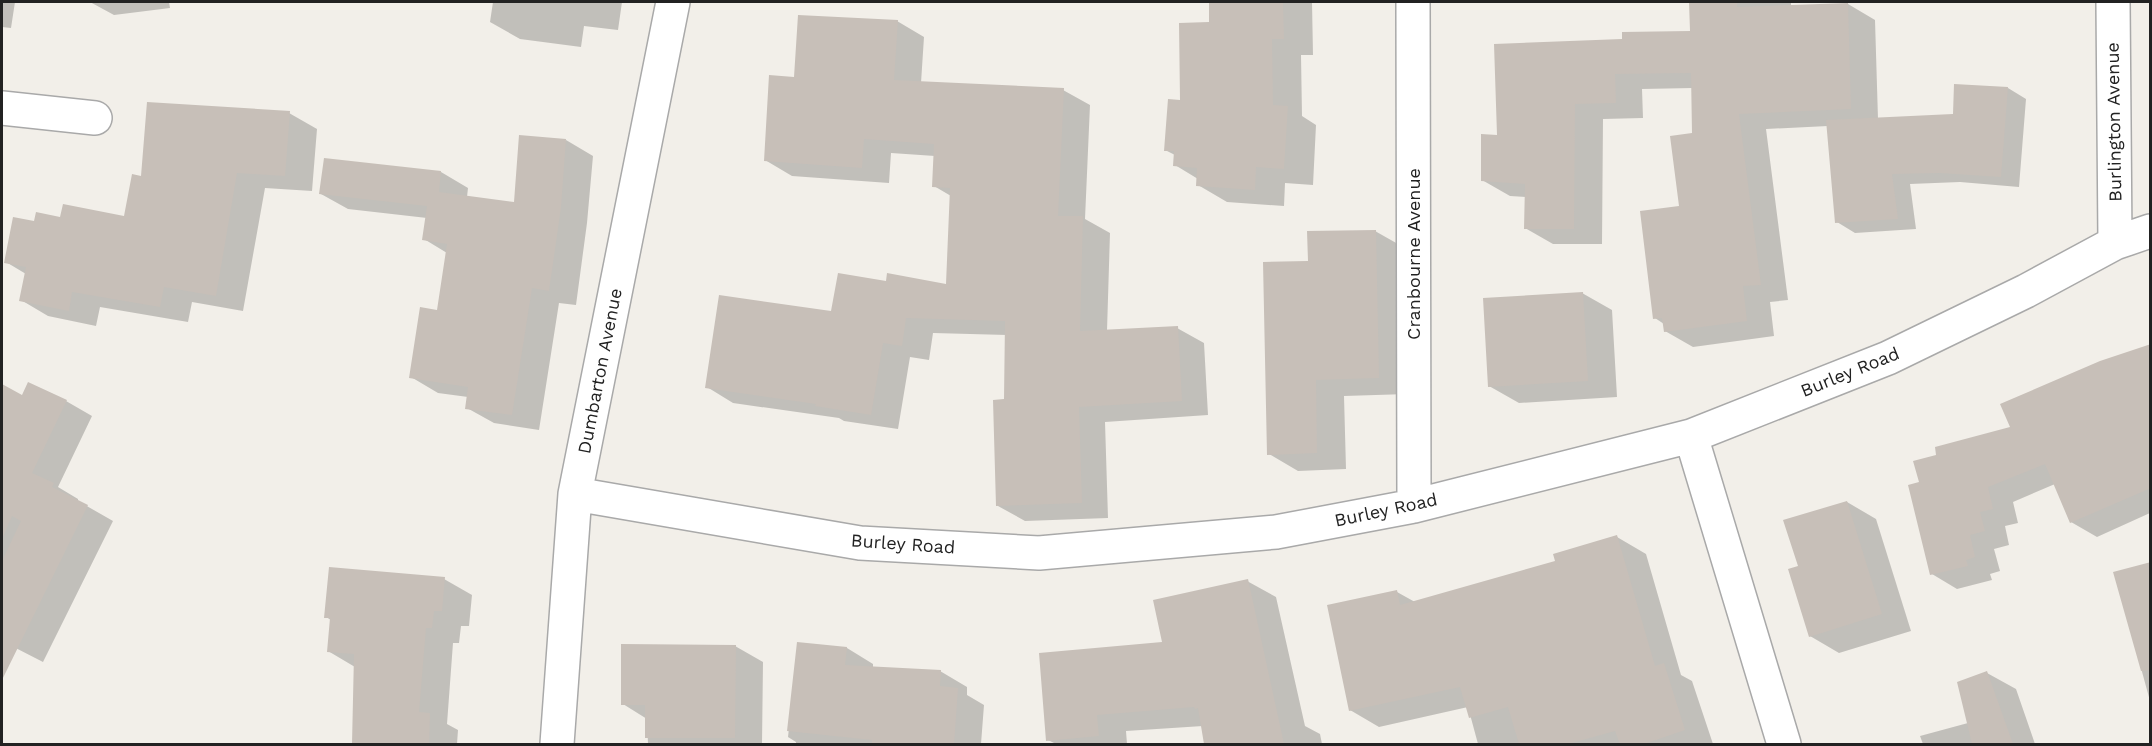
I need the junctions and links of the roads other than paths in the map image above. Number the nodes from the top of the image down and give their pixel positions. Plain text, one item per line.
1 (673, 2) edge
2 (1413, 2) edge
3 (2113, 2) edge
4 (2, 108) edge
5 (95, 118) dead end
6 (2151, 231) edge
7 (2115, 243) junction
8 (1691, 436) junction
9 (575, 494) junction
10 (1414, 506) junction
11 (557, 744) edge
12 (1784, 744) edge

1 - 9 street, Dumbarton Avenue
2 - 10 street, Cranbourne Avenue
3 - 7 street, Burlington Avenue
4 - 5 street
6 - 7 street, Burley Road
7 - 8 street, Burley Road
8 - 10 street, Burley Road
8 - 12 street
9 - 10 street, Burley Road
9 - 11 street, Dumbarton Avenue

